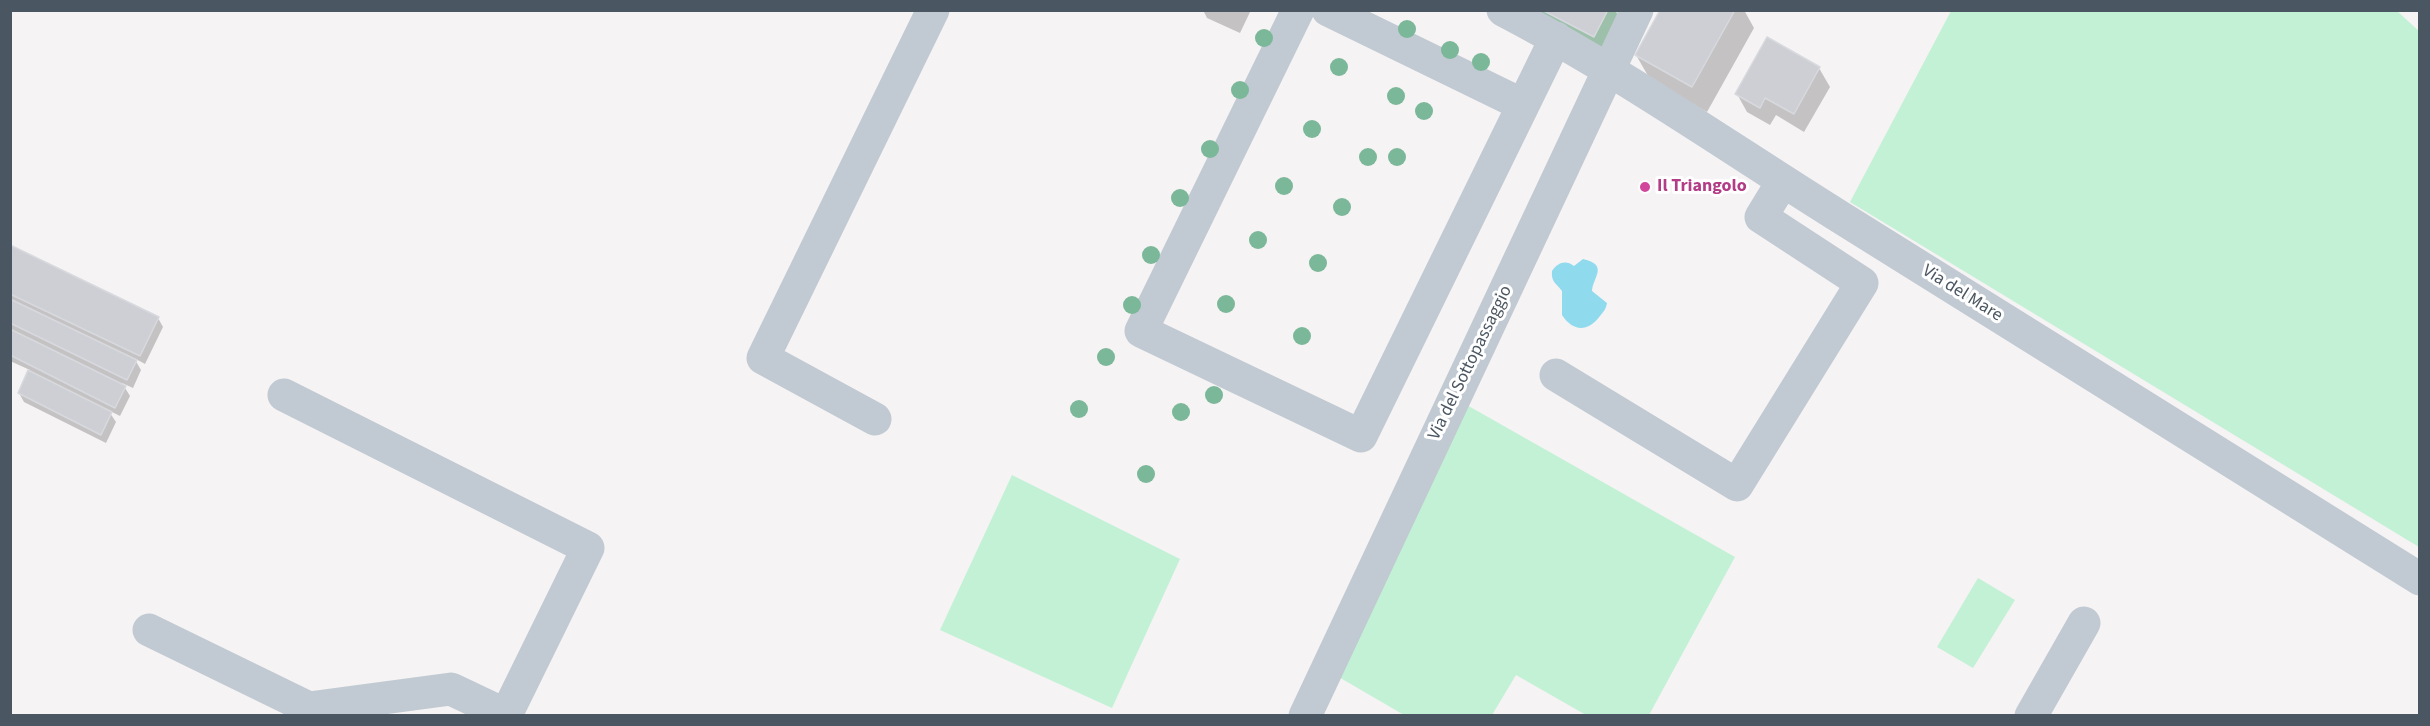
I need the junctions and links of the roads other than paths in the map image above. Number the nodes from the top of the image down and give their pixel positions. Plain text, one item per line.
1 (933, 10) edge
2 (1298, 10) edge
3 (1328, 10) edge
4 (1503, 10) edge
5 (1637, 10) edge
6 (1556, 38) junction
7 (1609, 69) junction
8 (1523, 105) junction
9 (1783, 182) junction
10 (1556, 375) dead end
11 (284, 395) dead end
12 (875, 418) dead end
13 (2420, 579) edge
14 (2084, 623) dead end
15 (148, 630) dead end
16 (507, 715) edge
17 (1305, 716) edge
18 (2031, 716) edge

1 - 12 street
2 - 8 street
3 - 8 street
4 - 6 street, Via del Mare
5 - 7 street, Via del Sottopassaggio
6 - 7 street, Via del Mare
6 - 8 street
7 - 9 street, Via del Mare
7 - 17 street, Via del Sottopassaggio
9 - 10 street
9 - 13 street, Via del Mare
11 - 16 street
14 - 18 street
15 - 16 street

